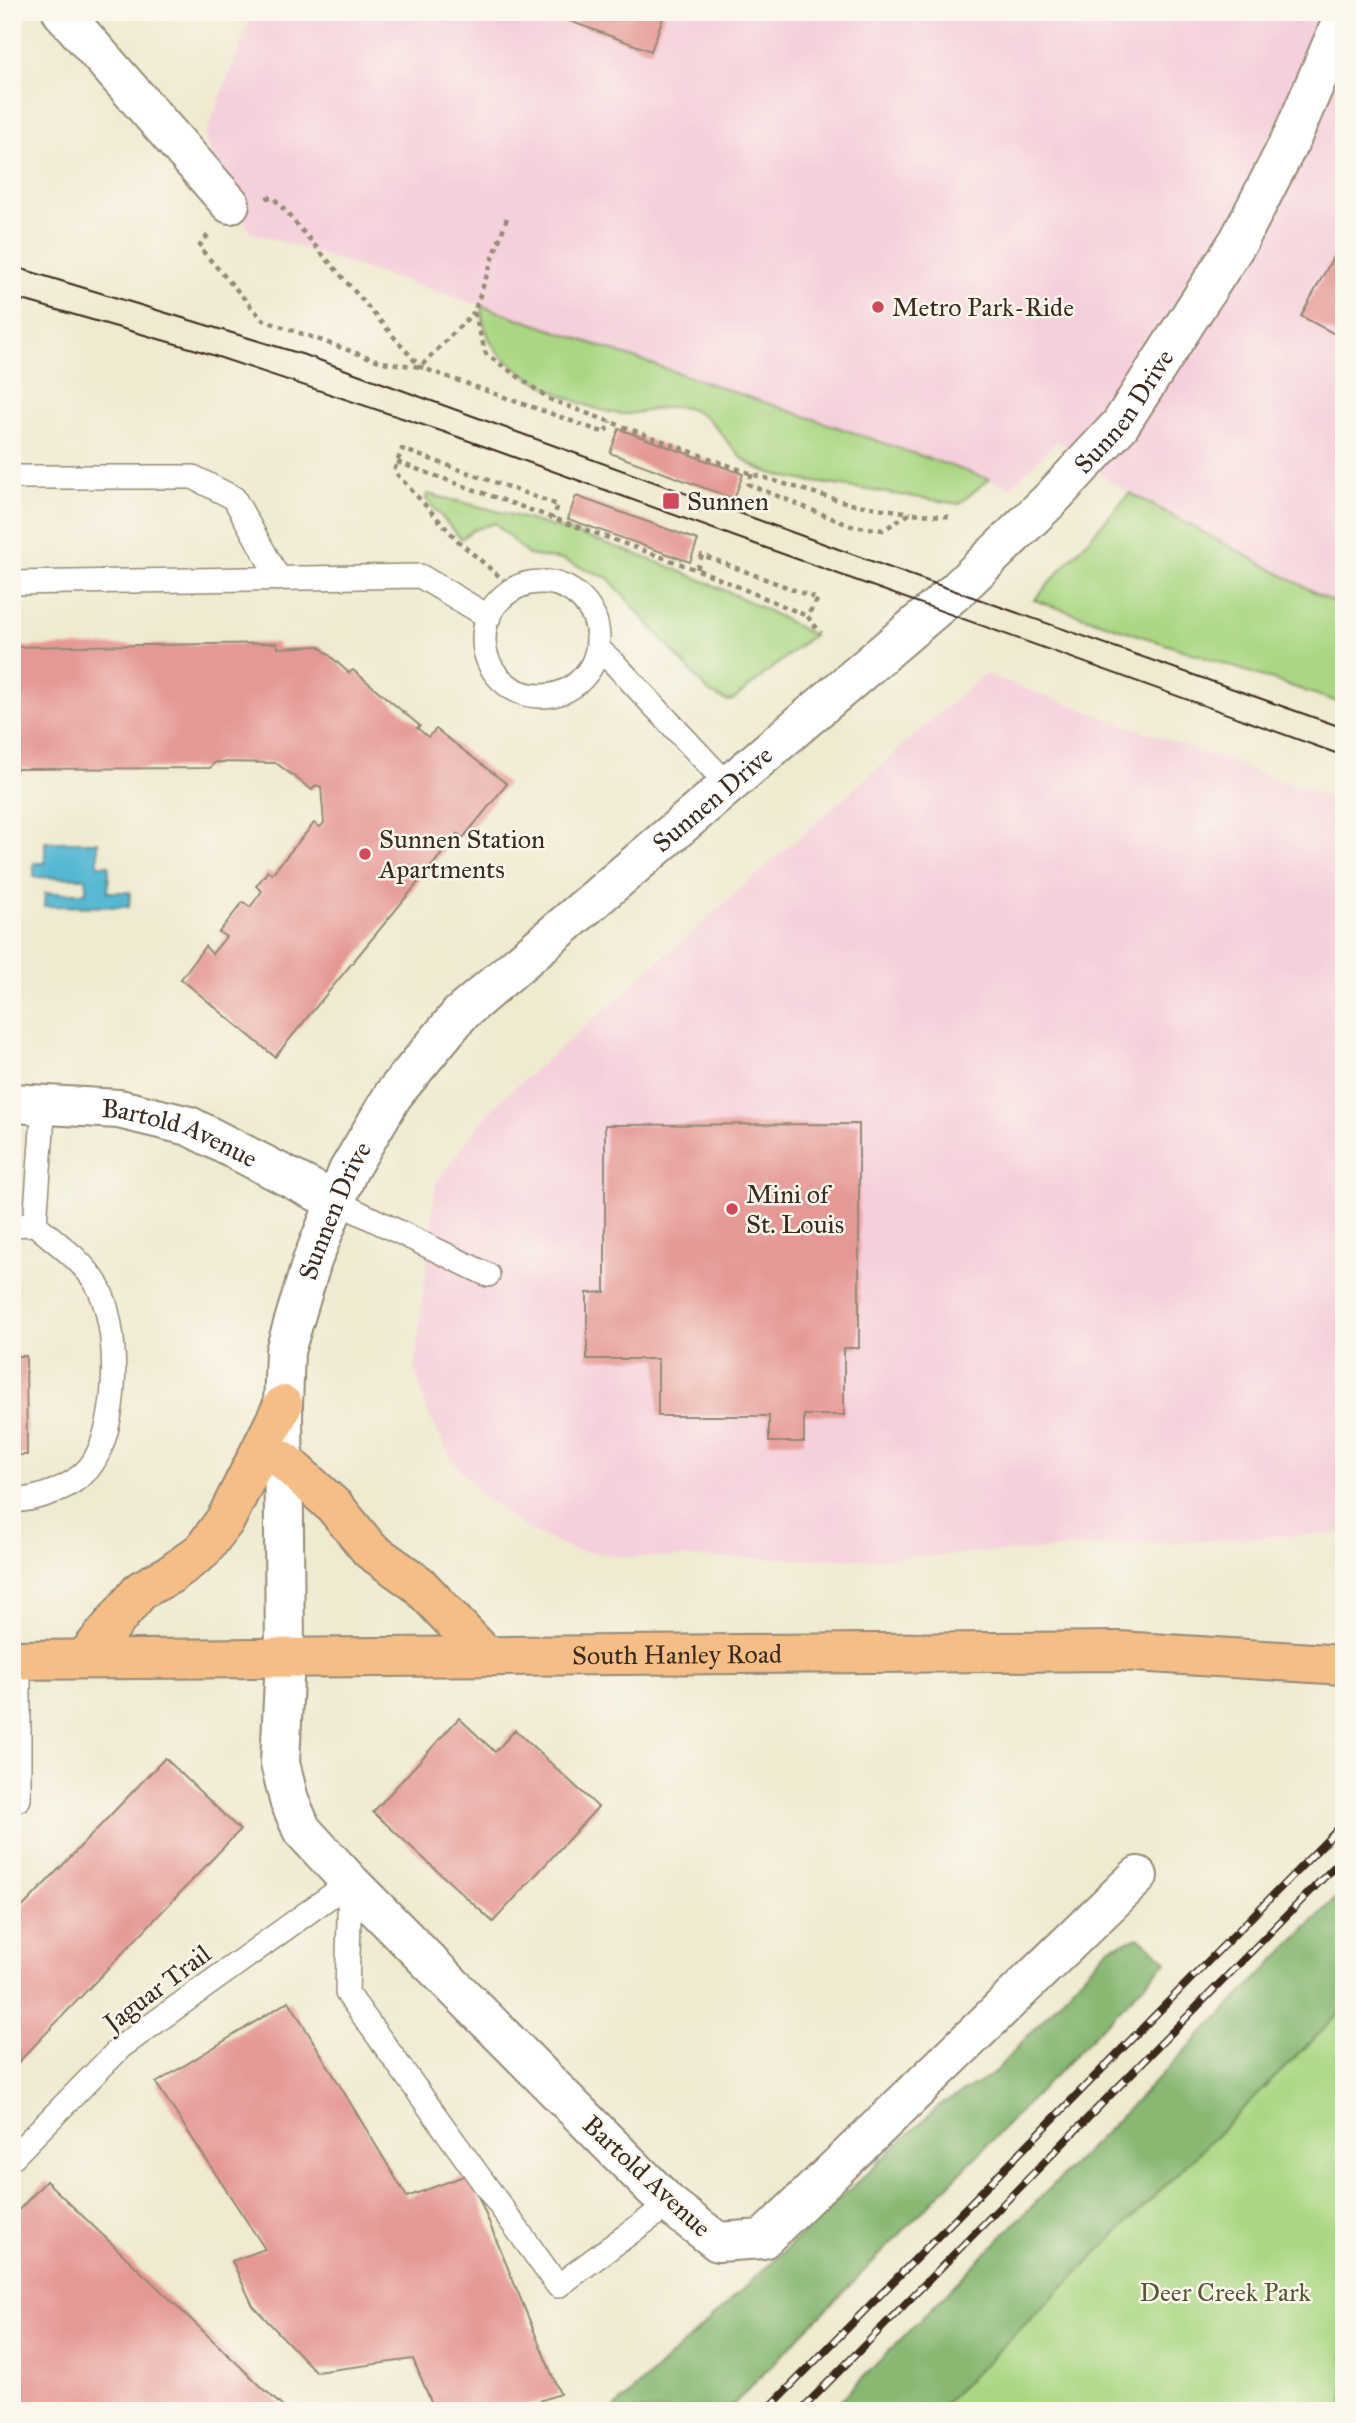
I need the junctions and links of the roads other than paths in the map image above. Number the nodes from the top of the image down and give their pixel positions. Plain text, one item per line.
1 (62, 12) edge
2 (1344, 16) edge
3 (230, 204) road end
4 (12, 477) edge
5 (279, 579) junction
6 (12, 583) edge
7 (489, 617) junction
8 (598, 649) junction
9 (727, 784) junction
10 (28, 1103) edge
11 (335, 1201) junction
12 (24, 1224) edge
13 (488, 1275) dead end
14 (283, 1405) junction
15 (283, 1460) junction
16 (12, 1501) edge
17 (486, 1656) junction
18 (285, 1657) junction
19 (84, 1659) junction
20 (15, 1660) edge
21 (1342, 1665) edge
22 (12, 1800) edge
23 (1138, 1876) dead end
24 (350, 1882) junction
25 (12, 2158) edge
26 (669, 2204) junction

1 - 3 street
2 - 9 street, Sunnen Drive
4 - 5 lane
5 - 6 lane
5 - 7 lane
7 - 8 lane
7 - 8 lane
8 - 9 lane
9 - 11 street, Sunnen Drive
10 - 11 street, Bartold Avenue
10 - 12 lane
11 - 13 lane
11 - 14 street, Sunnen Drive
12 - 16 lane
14 - 15 street, Sunnen Drive
14 - 19 main road
15 - 17 main road
15 - 18 street, Sunnen Drive
17 - 18 main road, South Hanley Road
17 - 21 main road, South Hanley Road
18 - 19 main road, South Hanley Road
18 - 24 street, Bartold Avenue
19 - 20 main road, South Hanley Road
20 - 22 lane
23 - 26 street, Bartold Avenue
24 - 25 lane, Jaguar Trail
24 - 26 street, Bartold Avenue
24 - 26 lane

